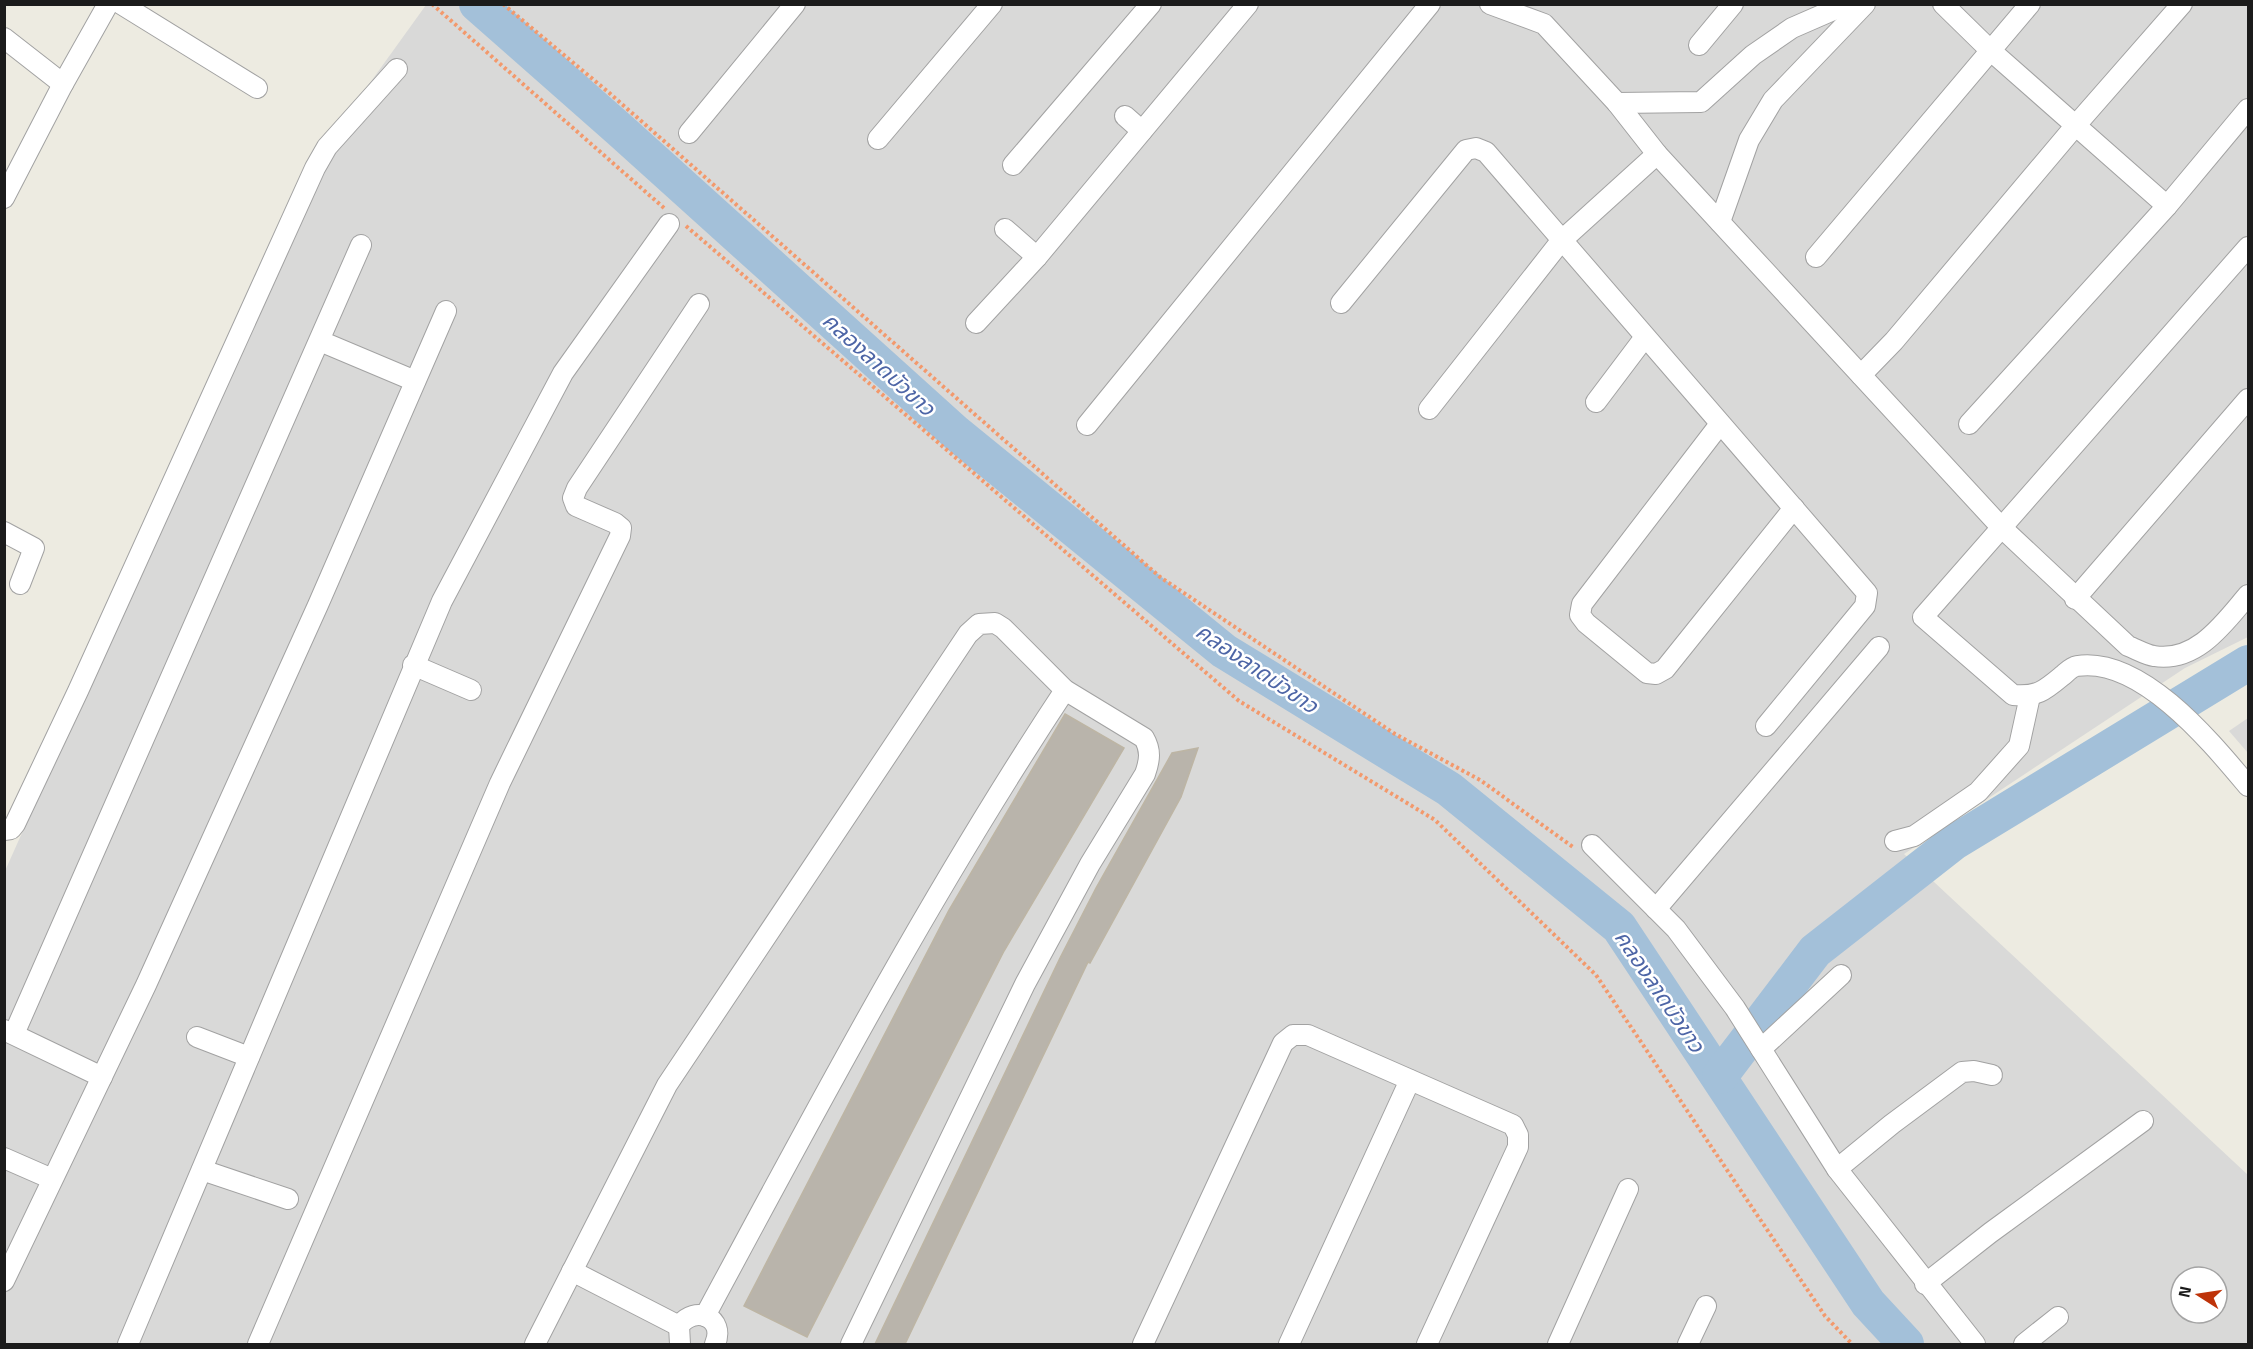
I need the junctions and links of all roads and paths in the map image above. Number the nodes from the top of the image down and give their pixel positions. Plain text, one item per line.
1 (108, 4) edge
2 (121, 4) edge
3 (432, 4) edge
4 (503, 4) edge
5 (795, 4) edge
6 (992, 4) edge
7 (1151, 4) edge
8 (1248, 4) edge
9 (1430, 4) edge
10 (1490, 4) edge
11 (1733, 4) edge
12 (1847, 4) edge
13 (1865, 4) edge
14 (1943, 4) edge
15 (2030, 4) edge
16 (2182, 4) edge
17 (4, 38) edge
18 (1699, 45) dead end
19 (1990, 50) junction
20 (397, 69) dead end
21 (63, 84) junction
22 (257, 88) dead end
23 (1617, 103) junction
24 (2248, 109) edge
25 (1125, 116) dead end
26 (2076, 126) junction
27 (1142, 131) junction
28 (688, 133) dead end
29 (878, 139) dead end
30 (1657, 154) junction
31 (1013, 165) dead end
32 (4, 198) edge
33 (2167, 206) junction
34 (672, 219) junction
35 (1720, 222) junction
36 (1005, 229) dead end
37 (1561, 241) junction
38 (362, 245) dead end
39 (2248, 247) edge
40 (1037, 256) junction
41 (1816, 257) dead end
42 (1341, 303) dead end
43 (699, 304) dead end
44 (446, 310) dead end
45 (976, 323) dead end
46 (1645, 338) junction
47 (320, 342) junction
48 (1861, 375) junction
49 (415, 381) junction
50 (2248, 399) edge
51 (1596, 402) dead end
52 (1429, 409) dead end
53 (1720, 424) junction
54 (1969, 424) dead end
55 (1087, 425) dead end
56 (1794, 508) junction
57 (2001, 527) junction
58 (4, 532) edge
59 (20, 584) dead end
60 (2248, 595) edge
61 (2075, 599) junction
62 (1879, 647) dead end
63 (413, 665) junction
64 (471, 690) dead end
65 (1065, 690) junction
66 (2030, 696) junction
67 (1766, 726) dead end
68 (2248, 786) edge
69 (4, 830) edge
70 (1894, 841) dead end
71 (1586, 849) joint
72 (1656, 909) junction
73 (1841, 975) dead end
74 (9, 1032) edge
75 (197, 1037) dead end
76 (1765, 1054) junction
77 (249, 1057) junction
78 (1992, 1075) dead end
79 (102, 1077) junction
80 (1410, 1080) junction
81 (2143, 1121) dead end
82 (4, 1158) edge
83 (1837, 1169) junction
84 (202, 1170) junction
85 (52, 1179) junction
86 (1628, 1189) dead end
87 (288, 1199) dead end
88 (572, 1271) junction
89 (4, 1281) edge
90 (1925, 1284) junction
91 (1706, 1306) dead end
92 (705, 1316) junction
93 (2058, 1317) dead end
94 (679, 1335) edge
95 (128, 1344) edge
96 (258, 1344) edge
97 (536, 1344) edge
98 (718, 1344) edge
99 (851, 1344) edge
100 (1143, 1344) edge
101 (1289, 1344) edge
102 (1427, 1344) edge
103 (1558, 1344) edge
104 (1688, 1344) edge
105 (1852, 1344) edge
106 (1975, 1344) edge
107 (2024, 1344) edge

1 - 21 street
2 - 22 street
3 - 34 path
4 - 71 path
5 - 28 street
6 - 29 street
7 - 31 street
8 - 27 street
9 - 55 street
10 - 23 street
11 - 18 street
12 - 23 street
13 - 35 street
14 - 19 street
15 - 19 street
16 - 26 street
17 - 21 street
19 - 26 street
19 - 41 street
20 - 69 street
21 - 32 street
23 - 30 street
24 - 33 street
25 - 27 street
26 - 33 street
26 - 48 street
27 - 40 street
30 - 35 street
30 - 37 street
33 - 54 street
34 - 63 street
34 - 105 path
35 - 48 street
36 - 40 street
37 - 42 street
37 - 46 street
37 - 52 street
38 - 47 street
39 - 57 street
40 - 45 street
43 - 96 street
44 - 49 street
46 - 51 street
46 - 53 street
47 - 49 street
47 - 74 street
48 - 57 street
49 - 79 street
50 - 61 street
53 - 56 street
53 - 56 street
56 - 67 street
57 - 61 street
57 - 66 street
58 - 59 street
60 - 61 street
62 - 72 street
63 - 64 street
63 - 77 street
65 - 88 street
65 - 92 street
65 - 99 street
66 - 68 street
66 - 70 street
71 - 72 street
72 - 76 street
73 - 76 street
74 - 79 street
75 - 77 street
76 - 83 street
77 - 84 street
78 - 83 street
79 - 85 street
80 - 100 street
80 - 101 street
80 - 102 street
81 - 90 street
82 - 85 street
83 - 90 street
84 - 87 street
84 - 95 street
85 - 89 street
86 - 103 street
88 - 94 street
88 - 97 street
90 - 106 street
91 - 104 street
92 - 94 street
92 - 98 street
93 - 107 street

